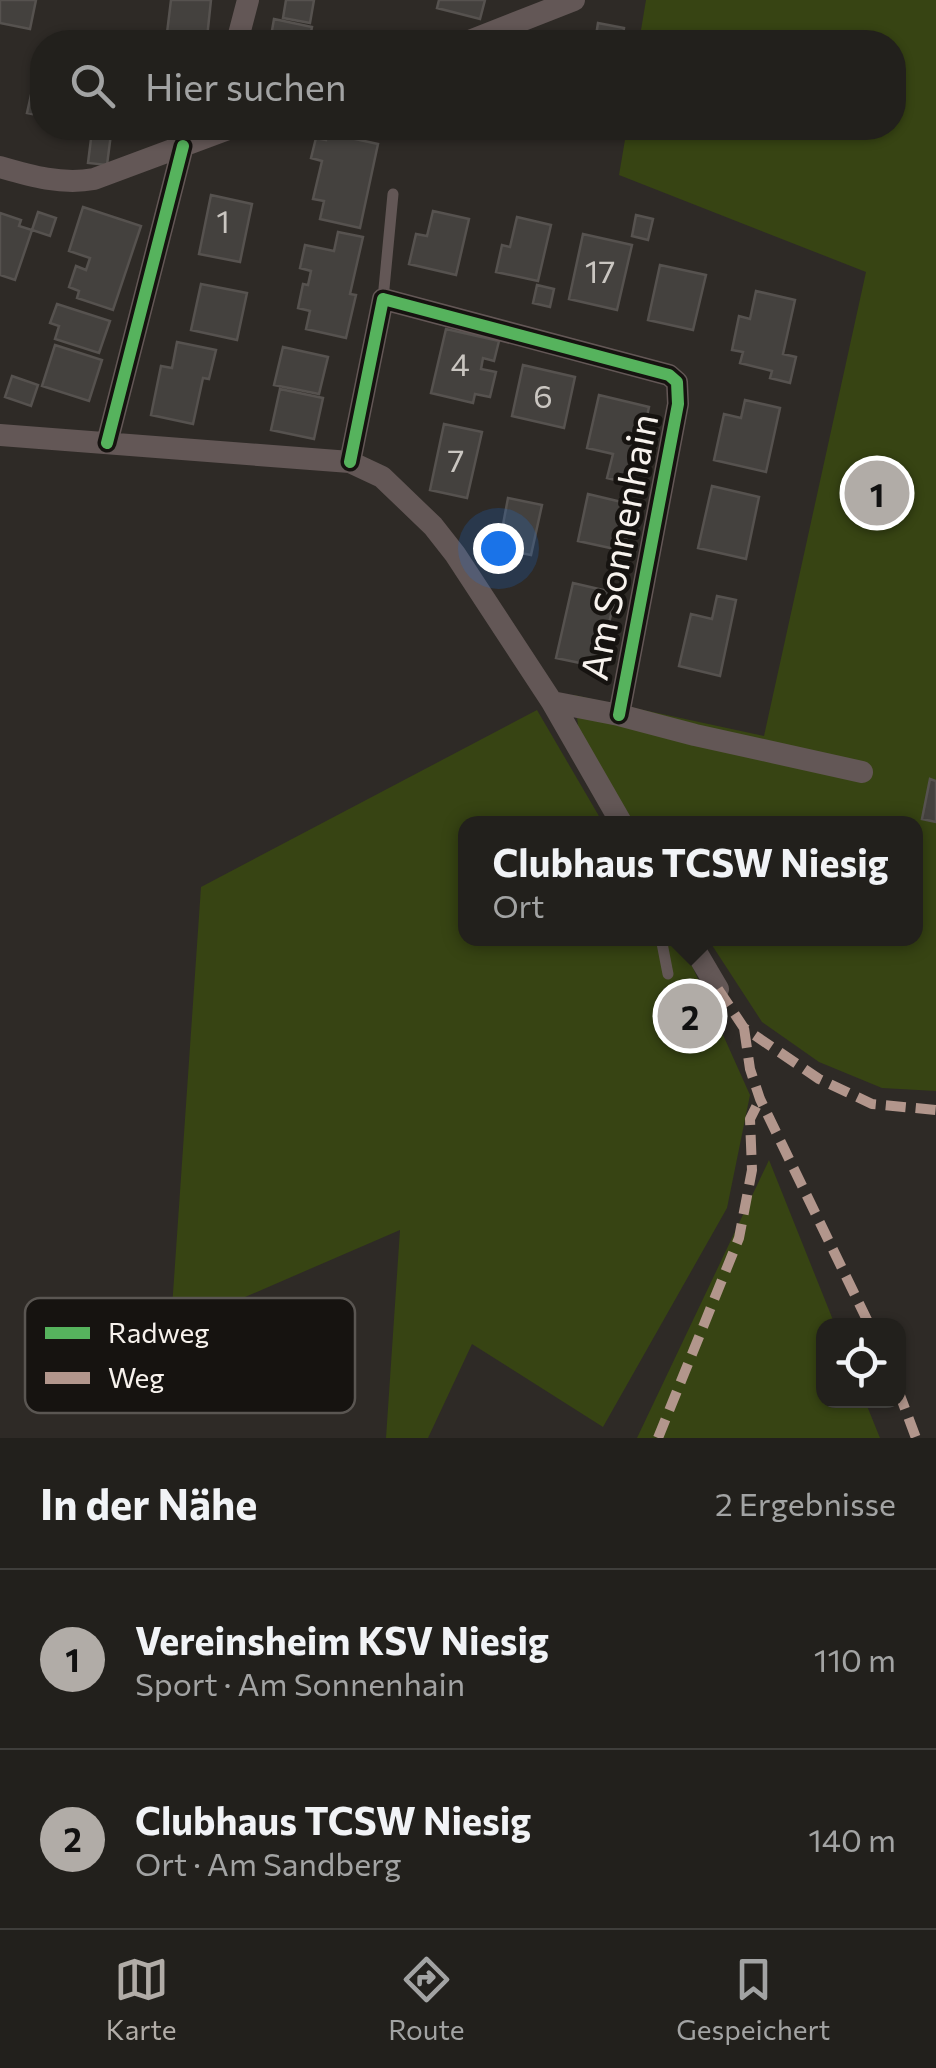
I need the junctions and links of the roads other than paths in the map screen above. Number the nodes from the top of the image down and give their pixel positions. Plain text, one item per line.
1 (248, 0) edge
2 (574, 0) edge
3 (240, 30) edge
4 (498, 30) edge
5 (199, 140) edge
6 (183, 146) junction
7 (0, 168) edge
8 (393, 194) dead end
9 (383, 299) junction
10 (0, 435) edge
11 (107, 443) junction
12 (350, 462) junction
13 (552, 702) junction
14 (619, 715) junction
15 (862, 772) dead end
16 (617, 816) edge
17 (662, 946) edge
18 (693, 946) edge
19 (668, 974) dead end
20 (718, 988) dead end

1 - 3 street
2 - 4 street
5 - 6 street
6 - 7 street
6 - 11 street
8 - 9 lane
9 - 12 street
9 - 14 street, Am Sonnenhain
10 - 11 street
11 - 12 street
12 - 13 street
13 - 14 street
13 - 16 street
14 - 15 street
17 - 19 lane
18 - 20 street

